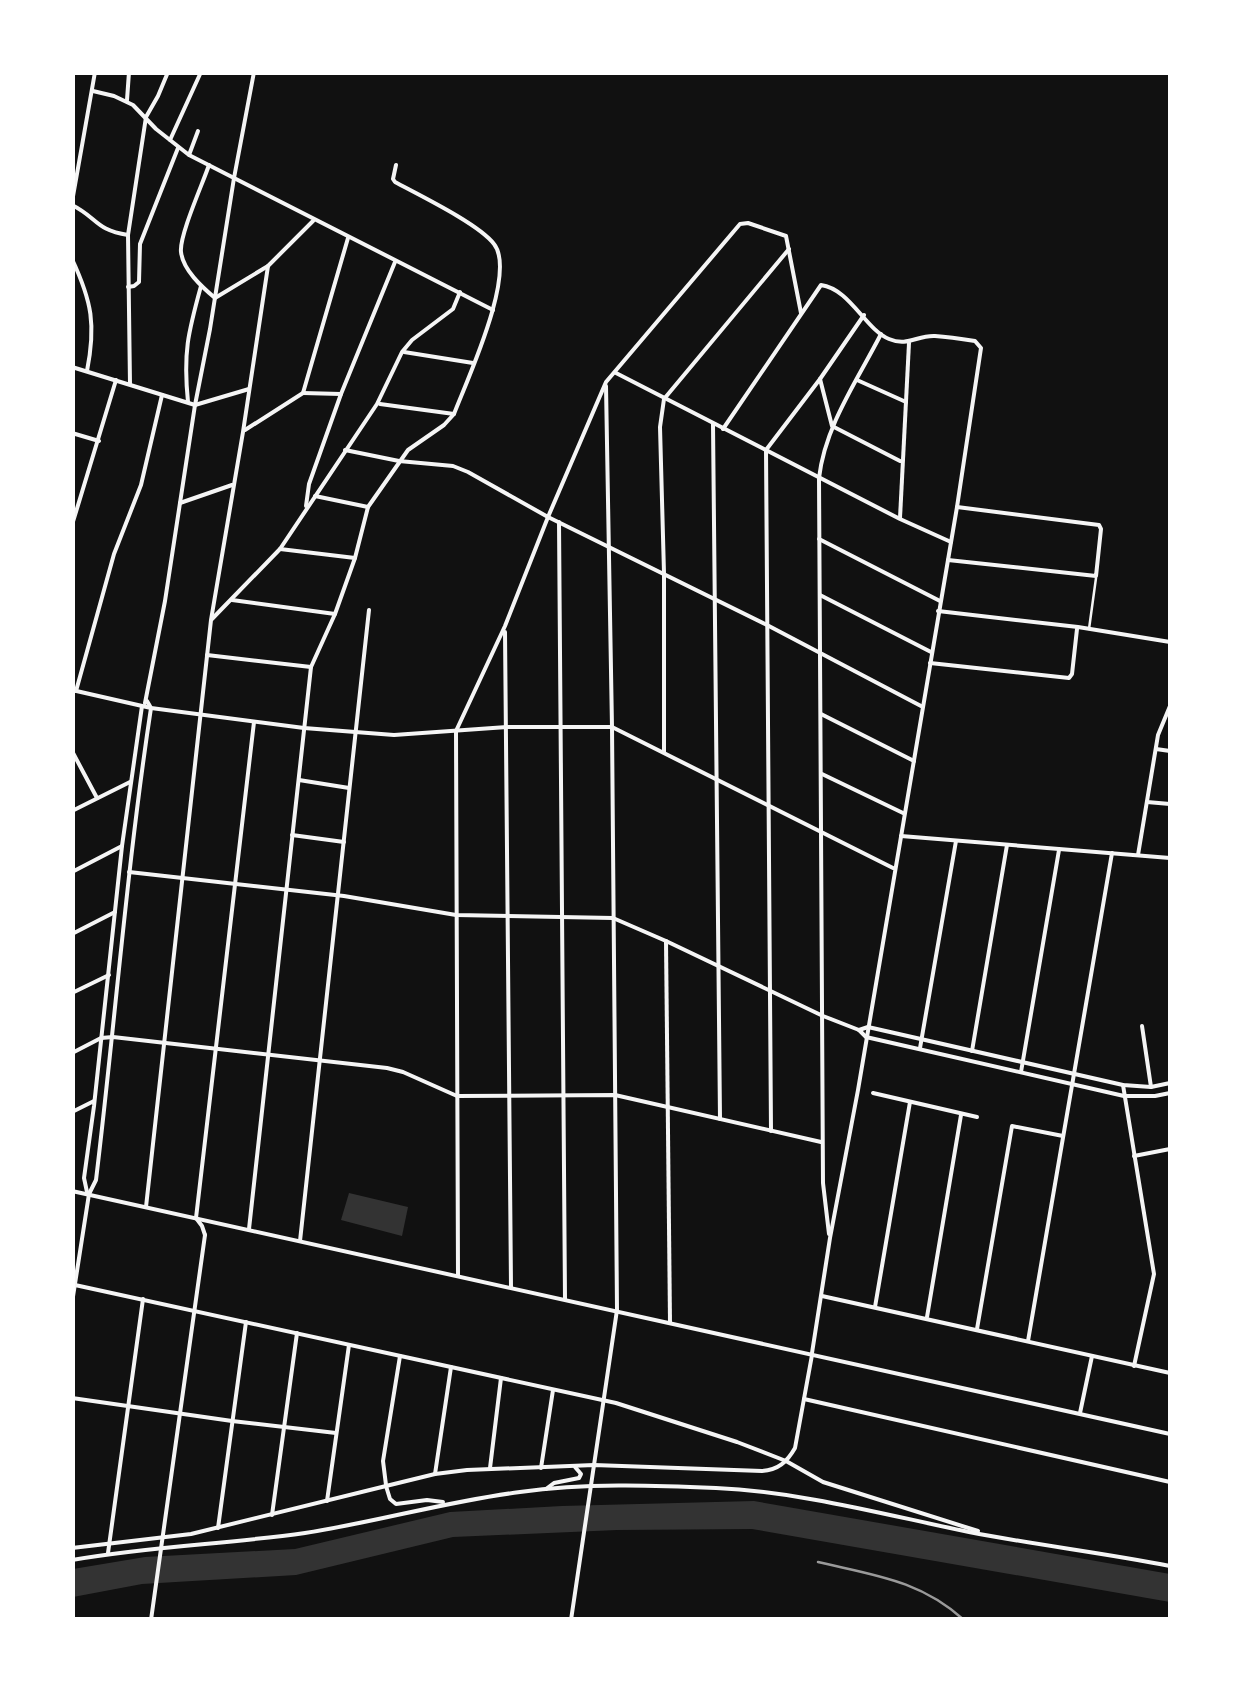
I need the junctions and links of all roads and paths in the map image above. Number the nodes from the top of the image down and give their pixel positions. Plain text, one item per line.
1 (96, 72) edge
2 (129, 72) edge
3 (168, 72) edge
4 (201, 72) edge
5 (254, 72) edge
6 (93, 91) junction
7 (126, 100) junction
8 (146, 117) junction
9 (198, 131) dead end
10 (170, 140) junction
11 (178, 148) junction
12 (189, 155) junction
13 (396, 165) dead end
14 (210, 166) junction
15 (234, 178) junction
16 (74, 188) edge
17 (72, 203) edge
18 (314, 220) junction
19 (128, 235) junction
20 (348, 238) junction
21 (789, 249) junction
22 (72, 260) edge
23 (396, 262) junction
24 (268, 266) junction
25 (128, 286) junction
26 (201, 286) junction
27 (460, 292) junction
28 (214, 298) junction
29 (493, 310) junction
30 (801, 313) junction
31 (864, 315) junction
32 (880, 334) junction
33 (909, 343) junction
34 (402, 352) junction
35 (474, 363) junction
36 (72, 367) edge
37 (87, 371) junction
38 (614, 372) junction
39 (820, 379) junction
40 (116, 380) junction
41 (858, 380) junction
42 (606, 382) junction
43 (130, 384) junction
44 (250, 389) junction
45 (303, 393) junction
46 (341, 394) junction
47 (162, 395) junction
48 (664, 399) junction
49 (188, 402) junction
50 (906, 402) junction
51 (377, 404) junction
52 (195, 405) junction
53 (454, 414) junction
54 (713, 424) junction
55 (832, 426) junction
56 (723, 429) junction
57 (243, 432) junction
58 (72, 433) edge
59 (99, 441) junction
60 (346, 450) junction
61 (766, 450) junction
62 (399, 460) junction
63 (902, 462) junction
64 (819, 478) junction
65 (234, 485) junction
66 (72, 494) edge
67 (315, 496) junction
68 (82, 497) junction
69 (180, 503) junction
70 (368, 507) junction
71 (957, 508) junction
72 (306, 511) junction
73 (548, 518) junction
74 (900, 519) junction
75 (559, 522) junction
76 (72, 525) edge
77 (819, 539) junction
78 (951, 542) junction
79 (610, 547) junction
80 (280, 548) junction
81 (355, 558) junction
82 (948, 560) junction
83 (664, 573) junction
84 (1096, 576) junction
85 (820, 595) junction
86 (715, 599) junction
87 (232, 600) junction
88 (940, 601) junction
89 (369, 610) dead end
90 (938, 611) junction
91 (334, 614) junction
92 (211, 620) junction
93 (767, 625) junction
94 (505, 626) junction
95 (1078, 628) junction
96 (1089, 629) junction
97 (1170, 642) edge
98 (932, 652) junction
99 (820, 654) junction
100 (207, 655) junction
101 (930, 664) junction
102 (311, 667) junction
103 (74, 690) edge
104 (147, 701) junction
105 (142, 706) junction
106 (1170, 706) edge
107 (923, 707) junction
108 (151, 708) junction
109 (821, 714) junction
110 (202, 715) junction
111 (254, 722) junction
112 (560, 726) junction
113 (507, 727) junction
114 (612, 727) junction
115 (304, 728) junction
116 (456, 731) junction
117 (356, 733) junction
118 (1156, 749) junction
119 (72, 751) edge
120 (1170, 751) edge
121 (664, 752) junction
122 (914, 761) junction
123 (822, 774) junction
124 (717, 779) junction
125 (300, 780) junction
126 (130, 782) junction
127 (349, 788) junction
128 (97, 798) junction
129 (1146, 802) junction
130 (1170, 804) edge
131 (770, 807) junction
132 (72, 811) edge
133 (904, 813) junction
134 (822, 834) junction
135 (292, 835) junction
136 (901, 836) junction
137 (956, 841) junction
138 (344, 842) junction
139 (1008, 845) junction
140 (122, 846) junction
141 (1060, 850) junction
142 (1112, 853) junction
143 (1138, 855) junction
144 (1170, 858) edge
145 (895, 869) junction
146 (72, 872) edge
147 (128, 872) junction
148 (184, 878) junction
149 (235, 883) junction
150 (286, 889) junction
151 (338, 896) junction
152 (115, 912) junction
153 (456, 915) junction
154 (508, 916) junction
155 (561, 916) junction
156 (612, 918) junction
157 (72, 934) edge
158 (666, 941) junction
159 (719, 966) junction
160 (109, 974) junction
161 (770, 990) junction
162 (72, 993) edge
163 (823, 1016) junction
164 (1142, 1026) dead end
165 (868, 1028) junction
166 (859, 1030) junction
167 (113, 1037) junction
168 (866, 1037) junction
169 (101, 1038) junction
170 (922, 1040) junction
171 (164, 1042) junction
172 (216, 1048) junction
173 (920, 1051) junction
174 (972, 1051) junction
175 (72, 1053) edge
176 (268, 1054) junction
177 (319, 1062) junction
178 (1023, 1063) junction
179 (1021, 1072) junction
180 (1073, 1073) junction
181 (1170, 1083) edge
182 (1071, 1084) junction
183 (1123, 1085) junction
184 (1151, 1086) junction
185 (872, 1093) dead end
186 (1170, 1093) edge
187 (562, 1094) junction
188 (615, 1095) junction
189 (457, 1096) junction
190 (511, 1096) junction
191 (1124, 1096) junction
192 (94, 1101) junction
193 (910, 1102) junction
194 (667, 1108) junction
195 (72, 1112) edge
196 (961, 1115) junction
197 (976, 1118) dead end
198 (720, 1119) junction
199 (772, 1131) junction
200 (1062, 1136) junction
201 (823, 1143) junction
202 (1170, 1149) edge
203 (1134, 1156) junction
204 (72, 1191) edge
205 (88, 1194) junction
206 (146, 1207) junction
207 (196, 1218) junction
208 (227, 1224) junction
209 (248, 1229) junction
210 (204, 1235) junction
211 (830, 1238) junction
212 (300, 1241) junction
213 (458, 1276) junction
214 (74, 1285) edge
215 (511, 1287) junction
216 (822, 1296) junction
217 (564, 1298) junction
218 (143, 1299) junction
219 (72, 1304) edge
220 (874, 1307) junction
221 (617, 1310) junction
222 (193, 1311) junction
223 (926, 1318) junction
224 (246, 1322) junction
225 (670, 1322) junction
226 (977, 1329) junction
227 (297, 1334) junction
228 (1028, 1341) junction
229 (349, 1345) junction
230 (812, 1353) junction
231 (400, 1356) junction
232 (1092, 1356) junction
233 (1134, 1366) junction
234 (450, 1367) junction
235 (1170, 1373) edge
236 (501, 1378) junction
237 (553, 1390) junction
238 (72, 1398) edge
239 (605, 1400) junction
240 (804, 1400) junction
241 (128, 1406) junction
242 (180, 1413) junction
243 (1080, 1413) junction
244 (232, 1421) junction
245 (284, 1426) junction
246 (336, 1433) junction
247 (1170, 1434) edge
248 (786, 1461) junction
249 (594, 1465) junction
250 (574, 1466) junction
251 (542, 1468) junction
252 (490, 1469) junction
253 (435, 1474) junction
254 (1170, 1482) edge
255 (386, 1486) junction
256 (590, 1486) junction
257 (546, 1489) junction
258 (327, 1501) junction
259 (448, 1503) junction
260 (272, 1514) junction
261 (218, 1528) junction
262 (191, 1534) junction
263 (162, 1537) junction
264 (997, 1538) junction
265 (109, 1542) junction
266 (192, 1545) junction
267 (72, 1548) edge
268 (160, 1550) junction
269 (108, 1554) junction
270 (72, 1560) edge
271 (1170, 1566) edge
272 (152, 1620) edge
273 (571, 1620) edge

1 - 6 street
2 - 7 street
3 - 8 street
4 - 10 street
5 - 15 street
6 - 7 street
6 - 16 street
7 - 8 street
8 - 10 street
8 - 19 street
9 - 12 street
10 - 11 street
11 - 12 street
11 - 25 street
12 - 14 street
13 - 29 street
14 - 15 street
14 - 26 street
15 - 18 street
15 - 28 street
16 - 17 street
17 - 19 street
18 - 20 street
18 - 24 street
19 - 25 street
20 - 23 street
20 - 45 street
21 - 30 street
21 - 38 street
21 - 48 street
22 - 37 street
23 - 27 street
23 - 46 street
24 - 28 street
24 - 44 street
25 - 43 street
26 - 28 street
26 - 49 street
27 - 29 street
27 - 34 street
28 - 52 street
29 - 35 street
30 - 31 street
30 - 56 street
31 - 32 street
31 - 39 street
32 - 33 street
32 - 41 street
33 - 50 street
33 - 71 street
34 - 35 street
34 - 51 street
35 - 53 street
36 - 37 street
37 - 40 street
38 - 42 street
38 - 48 street
39 - 55 street
39 - 61 street
40 - 43 street
40 - 59 street
41 - 50 street
41 - 55 street
42 - 73 street
42 - 79 street
43 - 47 street
44 - 52 street
44 - 57 street
45 - 46 street
45 - 57 street
46 - 72 street
47 - 49 street
47 - 103 street
48 - 54 street
48 - 83 street
49 - 52 street
50 - 63 street
51 - 53 street
51 - 60 street
52 - 69 street
53 - 62 street
54 - 56 street
54 - 86 street
55 - 63 street
55 - 64 street
56 - 61 street
57 - 65 street
58 - 59 street
59 - 68 street
60 - 62 street
60 - 67 street
61 - 64 street
61 - 93 street
62 - 70 street
62 - 73 street
63 - 74 street
64 - 74 street
64 - 77 street
65 - 69 street
65 - 92 street
66 - 68 street
67 - 70 street
67 - 72 street
68 - 76 street
69 - 104 street
70 - 81 street
71 - 78 street
71 - 84 street
72 - 80 street
73 - 75 street
73 - 94 street
74 - 78 street
75 - 79 street
75 - 112 street
77 - 85 street
77 - 88 street
78 - 82 street
79 - 83 street
79 - 114 street
80 - 81 street
80 - 87 street
81 - 91 street
82 - 84 street
82 - 88 street
83 - 86 street
83 - 121 street
84 - 96 street
85 - 98 street
85 - 99 street
86 - 93 street
86 - 124 street
87 - 91 street
87 - 92 street
88 - 90 street
89 - 117 street
90 - 95 street
90 - 98 street
91 - 102 street
92 - 100 street
93 - 99 street
93 - 131 street
94 - 113 street
94 - 116 street
95 - 96 street
95 - 101 street
96 - 97 street
98 - 101 street
99 - 107 street
99 - 109 street
100 - 102 street
100 - 110 street
101 - 107 street
102 - 115 street
103 - 105 street
104 - 105 street
104 - 108 street
105 - 108 street
105 - 126 street
106 - 118 street
107 - 122 street
108 - 110 street
108 - 147 street
109 - 122 street
109 - 123 street
110 - 111 street
110 - 148 street
111 - 115 street
111 - 149 street
112 - 113 street
112 - 114 street
112 - 155 street
113 - 116 street
113 - 154 street
114 - 121 street
114 - 156 street
115 - 117 street
115 - 125 street
116 - 117 street
116 - 153 street
117 - 127 street
118 - 120 street
118 - 129 street
119 - 128 street
121 - 124 street
122 - 133 street
123 - 133 street
123 - 134 street
124 - 131 street
124 - 159 street
125 - 127 street
125 - 135 street
126 - 128 street
126 - 140 street
127 - 138 street
128 - 132 street
129 - 130 street
129 - 143 street
131 - 134 street
131 - 161 street
133 - 136 street
134 - 145 street
134 - 163 street
135 - 138 street
135 - 150 street
136 - 137 street
136 - 145 street
137 - 139 street
137 - 170 street
138 - 151 street
139 - 141 street
139 - 174 street
140 - 146 street
140 - 152 street
141 - 142 street
141 - 178 street
142 - 143 street
142 - 180 street
143 - 144 street
145 - 165 street
147 - 148 street
147 - 167 street
148 - 149 street
148 - 171 street
149 - 150 street
149 - 172 street
150 - 151 street
150 - 176 street
151 - 153 street
151 - 177 street
152 - 157 street
152 - 160 street
153 - 154 street
153 - 189 street
154 - 155 street
154 - 190 street
155 - 156 street
155 - 187 street
156 - 158 street
156 - 188 street
158 - 159 street
158 - 194 street
159 - 161 street
159 - 198 street
160 - 162 street
160 - 169 street
161 - 163 street
161 - 199 street
163 - 166 street
163 - 201 street
164 - 184 street
165 - 166 street
165 - 168 street
165 - 170 street
166 - 168 street
167 - 169 street
167 - 171 street
167 - 205 street
168 - 173 street
168 - 211 street
169 - 175 street
169 - 192 street
170 - 173 street
170 - 174 street
171 - 172 street
171 - 206 street
172 - 176 street
172 - 207 street
173 - 179 street
174 - 178 street
176 - 177 street
176 - 209 street
177 - 189 street
177 - 212 street
178 - 179 street
178 - 180 street
179 - 182 street
180 - 182 street
180 - 183 street
181 - 184 street
182 - 191 street
182 - 200 street
183 - 184 street
183 - 191 street
185 - 193 street
186 - 191 street
187 - 188 street
187 - 190 street
187 - 217 street
188 - 194 street
188 - 221 street
189 - 190 street
189 - 213 street
190 - 215 street
191 - 203 street
192 - 195 street
192 - 205 street
193 - 196 street
193 - 220 street
194 - 198 street
194 - 225 street
196 - 197 street
196 - 223 street
198 - 199 street
199 - 201 street
200 - 226 street
200 - 228 street
201 - 211 street
202 - 203 street
203 - 233 street
204 - 205 street
205 - 206 street
205 - 214 street
206 - 207 street
207 - 208 street
207 - 210 street
208 - 209 street
208 - 210 street
209 - 212 street
210 - 222 street
211 - 216 street
212 - 213 street
213 - 215 street
214 - 218 street
214 - 219 street
215 - 217 street
216 - 220 street
216 - 230 street
217 - 221 street
218 - 222 street
218 - 241 street
220 - 223 street
221 - 225 street
221 - 239 street
222 - 224 street
222 - 242 street
223 - 226 street
224 - 227 street
224 - 244 street
225 - 230 street
226 - 228 street
227 - 229 street
227 - 245 street
228 - 232 street
229 - 231 street
229 - 246 street
230 - 240 street
230 - 243 street
231 - 234 street
231 - 255 street
232 - 233 street
232 - 243 street
233 - 235 street
234 - 236 street
234 - 253 street
236 - 237 street
236 - 252 street
237 - 239 street
237 - 251 street
238 - 241 street
239 - 248 street
239 - 249 street
240 - 248 street
240 - 254 street
241 - 242 street
241 - 265 street
242 - 244 street
242 - 263 street
243 - 247 street
244 - 245 street
244 - 261 street
245 - 246 street
245 - 260 street
246 - 258 street
248 - 249 street
248 - 264 street
249 - 250 street
249 - 256 street
250 - 251 street
250 - 257 street
251 - 252 street
252 - 253 street
253 - 255 street
255 - 258 street
255 - 259 street
256 - 257 street
256 - 264 street
256 - 273 street
257 - 259 street
258 - 260 street
259 - 266 street
260 - 261 street
261 - 262 street
262 - 263 street
262 - 266 street
263 - 265 street
263 - 268 street
264 - 271 street
265 - 267 street
265 - 269 street
266 - 268 street
268 - 269 street
268 - 272 street
269 - 270 street

